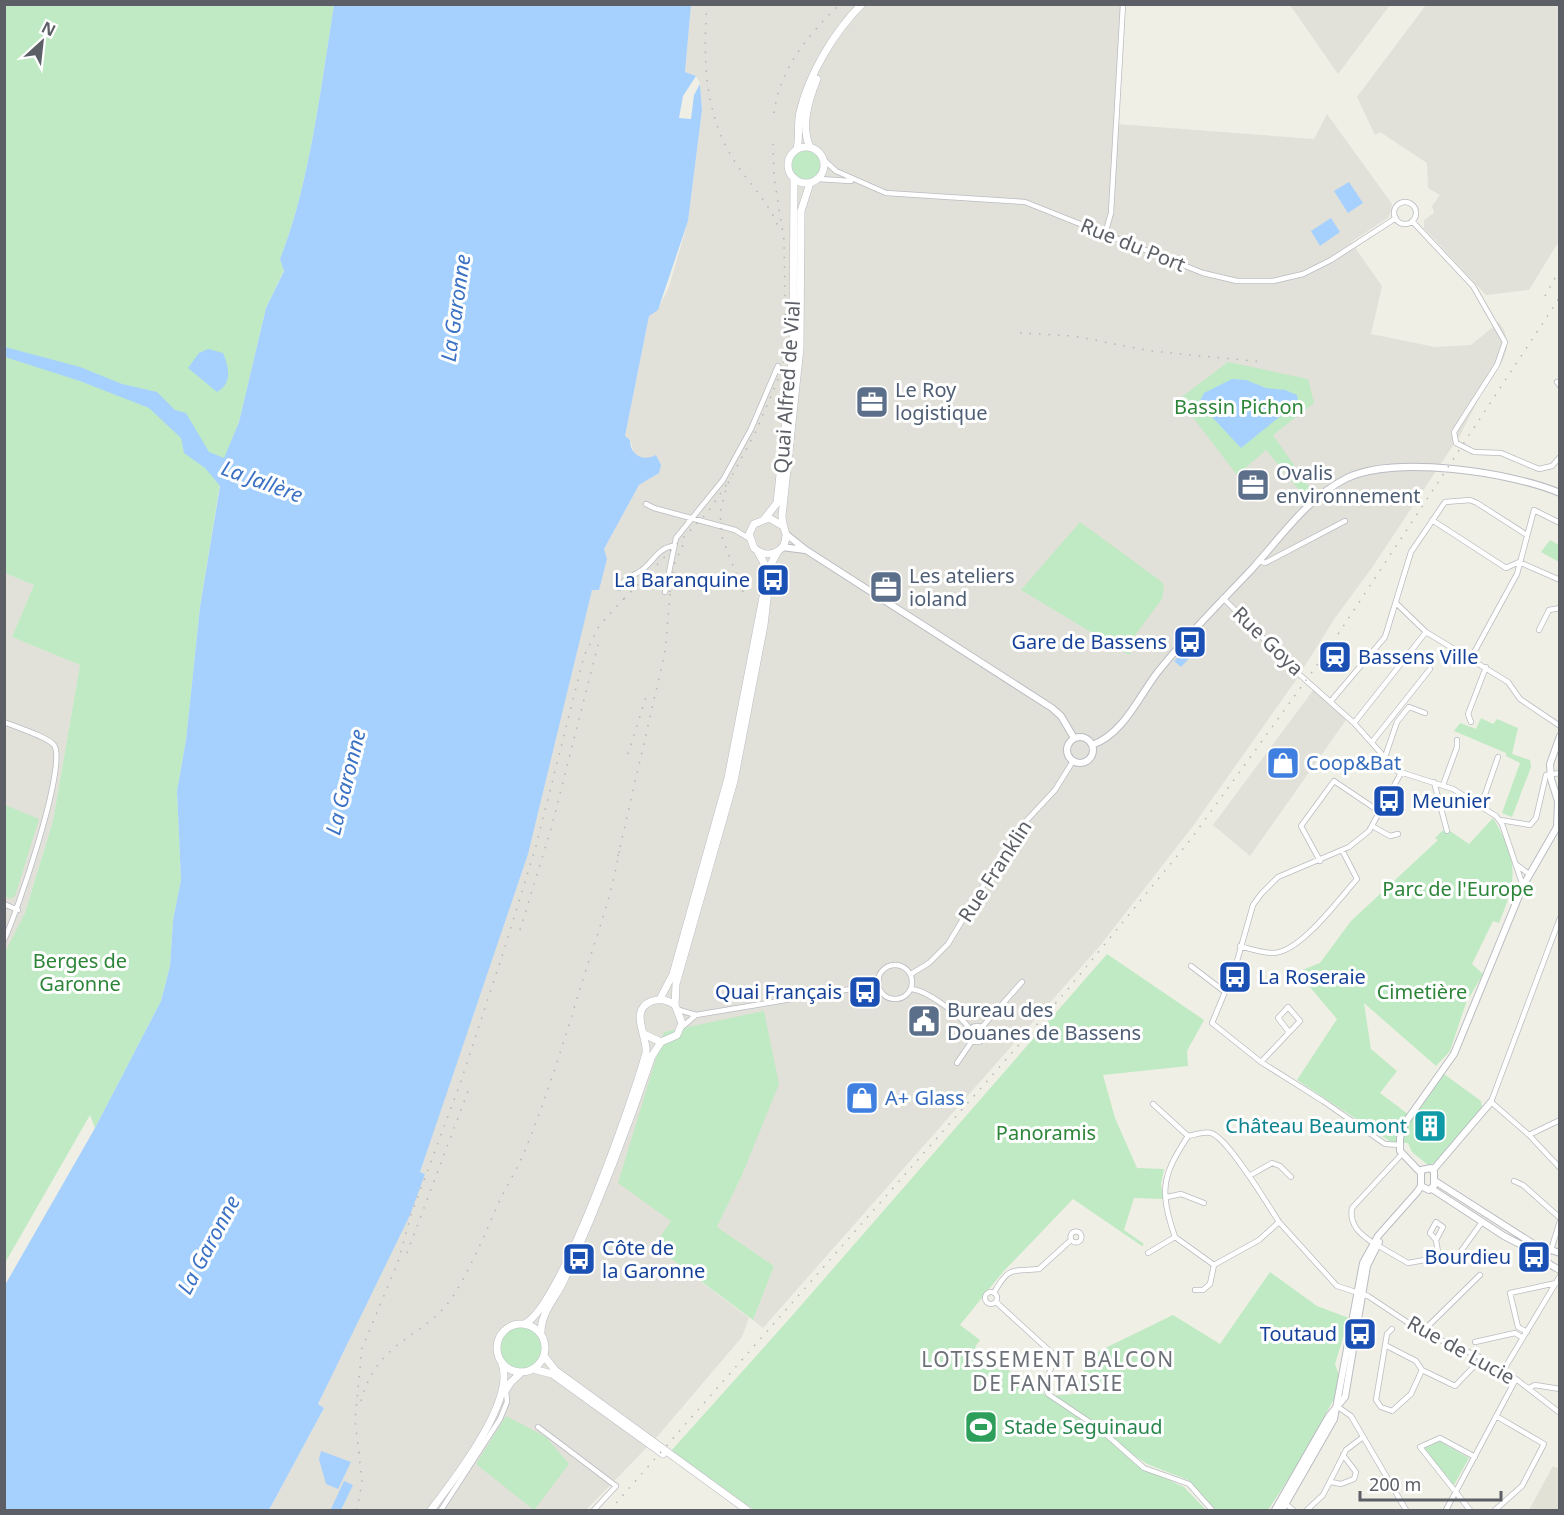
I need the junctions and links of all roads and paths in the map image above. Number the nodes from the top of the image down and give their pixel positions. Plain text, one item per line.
1 (862, 4) edge
2 (1123, 4) edge
3 (825, 57) junction
4 (810, 147) junction
5 (797, 149) junction
6 (824, 160) junction
7 (794, 178) junction
8 (818, 179) junction
9 (857, 182) junction
10 (810, 183) junction
11 (1396, 218) junction
12 (1412, 221) junction
13 (1105, 234) junction
14 (778, 366) dead end
15 (1560, 457) edge
16 (1560, 493) edge
17 (646, 504) dead end
18 (691, 518) junction
19 (764, 518) junction
20 (1432, 520) junction
21 (1346, 521) dead end
22 (1560, 523) edge
23 (783, 526) junction
24 (786, 534) junction
25 (1527, 535) junction
26 (750, 539) junction
27 (1275, 543) junction
28 (673, 546) junction
29 (780, 549) junction
30 (806, 550) junction
31 (758, 552) junction
32 (1282, 554) junction
33 (1259, 561) junction
34 (1519, 562) junction
35 (1560, 580) edge
36 (619, 588) dead end
37 (665, 592) dead end
38 (1223, 598) junction
39 (1396, 603) junction
40 (1560, 608) edge
41 (1539, 630) dead end
42 (1426, 632) junction
43 (1471, 658) junction
44 (1486, 667) junction
45 (1431, 669) dead end
46 (1331, 701) junction
47 (1425, 713) dead end
48 (4, 722) edge
49 (1471, 722) dead end
50 (1354, 723) junction
51 (1560, 726) edge
52 (1560, 736) edge
53 (1074, 738) junction
54 (1457, 740) dead end
55 (1372, 742) junction
56 (1092, 745) junction
57 (1385, 757) junction
58 (1498, 757) dead end
59 (1073, 761) junction
60 (1401, 773) junction
61 (1560, 773) edge
62 (1550, 774) junction
63 (1434, 782) junction
64 (1443, 784) junction
65 (1481, 806) junction
66 (1380, 813) junction
67 (1500, 820) junction
68 (1372, 826) junction
69 (1558, 828) edge
70 (1447, 831) dead end
71 (1398, 834) dead end
72 (1342, 850) junction
73 (1320, 861) junction
74 (1516, 863) junction
75 (1530, 875) junction
76 (1523, 886) junction
77 (4, 904) edge
78 (18, 910) junction
79 (1559, 921) edge
80 (4, 940) edge
81 (1240, 946) junction
82 (1191, 966) dead end
83 (911, 974) junction
84 (879, 979) junction
85 (1022, 982) dead end
86 (869, 986) junction
87 (911, 989) junction
88 (881, 991) junction
89 (1225, 992) junction
90 (660, 999) junction
91 (677, 1008) junction
92 (696, 1015) junction
93 (982, 1027) junction
94 (680, 1029) junction
95 (970, 1029) junction
96 (1289, 1032) junction
97 (644, 1034) junction
98 (972, 1041) junction
99 (661, 1042) junction
100 (1261, 1062) junction
101 (957, 1063) dead end
102 (1491, 1102) junction
103 (1153, 1104) dead end
104 (1560, 1120) edge
105 (1529, 1135) junction
106 (1188, 1136) junction
107 (1401, 1145) junction
108 (1402, 1154) junction
109 (1560, 1168) edge
110 (1422, 1170) junction
111 (1433, 1170) junction
112 (1249, 1176) junction
113 (1291, 1177) dead end
114 (1435, 1181) junction
115 (1514, 1181) dead end
116 (1426, 1188) junction
117 (1167, 1197) junction
118 (1204, 1203) dead end
119 (1560, 1220) edge
120 (1279, 1222) junction
121 (1482, 1222) junction
122 (1175, 1237) junction
123 (1071, 1240) dead end
124 (1436, 1240) junction
125 (1375, 1244) junction
126 (1560, 1252) edge
127 (1148, 1253) dead end
128 (1547, 1253) junction
129 (1439, 1258) junction
130 (1214, 1265) junction
131 (1560, 1269) edge
132 (1560, 1276) edge
133 (1482, 1282) dead end
134 (1556, 1283) junction
135 (1195, 1290) dead end
136 (994, 1293) junction
137 (1359, 1293) junction
138 (996, 1302) junction
139 (524, 1324) junction
140 (1518, 1327) junction
141 (1392, 1329) dead end
142 (1422, 1332) junction
143 (1527, 1332) junction
144 (1515, 1333) junction
145 (541, 1334) junction
146 (1523, 1338) junction
147 (1475, 1342) dead end
148 (1385, 1345) junction
149 (544, 1356) junction
150 (1482, 1358) junction
151 (502, 1364) junction
152 (533, 1369) junction
153 (1422, 1370) junction
154 (1503, 1371) junction
155 (522, 1372) junction
156 (1516, 1379) junction
157 (1528, 1388) junction
158 (1560, 1389) edge
159 (506, 1390) junction
160 (500, 1398) junction
161 (1338, 1407) junction
162 (1560, 1413) edge
163 (1496, 1416) junction
164 (538, 1427) dead end
165 (1363, 1437) junction
166 (1343, 1455) junction
167 (1475, 1457) junction
168 (1331, 1482) junction
169 (1456, 1492) junction
170 (1284, 1507) edge
171 (431, 1510) edge
172 (441, 1510) edge
173 (594, 1510) edge
174 (739, 1510) edge
175 (747, 1510) edge
176 (1212, 1510) edge
177 (1275, 1510) edge
178 (1293, 1510) edge
179 (1307, 1510) edge
180 (1406, 1510) edge
181 (1446, 1510) edge
182 (1470, 1510) edge
183 (1495, 1510) edge

1 - 3 main road
2 - 13 street
3 - 4 main road
3 - 5 main road
4 - 5 main road
4 - 6 main road
5 - 7 main road
6 - 8 main road
6 - 9 street, Rue du Port
7 - 10 main road
7 - 19 main road, Quai Alfred de Vial
8 - 9 street, Rue du Port
8 - 10 main road
9 - 13 street, Rue du Port
10 - 23 main road, Quai Alfred de Vial
11 - 12 street
11 - 12 street
11 - 13 street, Rue du Port
12 - 15 street
14 - 18 street
16 - 27 street
17 - 18 street
18 - 26 street
18 - 28 street
19 - 23 main road
19 - 26 main road
20 - 25 street
20 - 34 street
20 - 39 street
21 - 32 street
22 - 25 street
23 - 24 main road
24 - 29 main road
24 - 30 street
25 - 34 street
26 - 31 main road
27 - 32 street
27 - 33 street
28 - 36 street
28 - 37 street
29 - 30 street
29 - 31 main road
29 - 91 main road
30 - 53 street
31 - 90 main road
32 - 33 street
33 - 38 street
34 - 35 street
34 - 43 street
38 - 46 street, Rue Goya
38 - 56 street
39 - 42 street
39 - 46 street
40 - 41 street
42 - 43 street
42 - 50 street
43 - 44 street
44 - 49 street
44 - 51 street
45 - 55 street
46 - 50 street, Rue Goya
47 - 57 street
48 - 78 street
50 - 55 street, Rue Goya
52 - 62 street
53 - 56 street
53 - 59 street
54 - 64 street
55 - 57 street, Rue Goya
56 - 59 street
57 - 60 street, Rue Goya
58 - 65 street
59 - 83 street, Rue Franklin
60 - 63 street
60 - 66 street
61 - 62 street
62 - 67 street
62 - 69 street
63 - 64 street
63 - 70 street
64 - 65 street
65 - 67 street
66 - 68 street
66 - 73 street
67 - 74 street
68 - 71 street
68 - 72 street
69 - 75 street
72 - 73 street
72 - 81 street
73 - 81 street
74 - 75 street
74 - 76 street
75 - 76 street
76 - 107 street
77 - 78 street
78 - 80 street
79 - 102 street
81 - 89 street
82 - 89 street
83 - 84 street
83 - 87 street
84 - 86 street
84 - 88 street
85 - 93 street
86 - 88 street
86 - 92 street
87 - 88 street
87 - 95 street
89 - 100 street
90 - 91 main road
90 - 97 main road
91 - 92 street
91 - 94 main road
92 - 94 street
93 - 95 street
93 - 98 street
94 - 99 main road
95 - 98 street
96 - 96 street
96 - 100 street
97 - 99 main road
97 - 139 main road
98 - 101 street
99 - 145 main road
100 - 107 street
102 - 105 street
102 - 111 street
103 - 106 street
104 - 105 street
105 - 109 street
106 - 112 street
106 - 117 street
107 - 108 street
107 - 110 street
108 - 110 street
108 - 125 street
110 - 111 street
110 - 116 street
111 - 114 street
112 - 113 street
112 - 120 street
114 - 116 street
114 - 128 street
115 - 119 street
116 - 121 street
116 - 125 street
117 - 118 street
117 - 122 street
119 - 128 street
120 - 130 street
120 - 137 street, Rue de Lucie
121 - 128 street
121 - 129 street
122 - 127 street
122 - 130 street
123 - 136 street
124 - 124 street
124 - 129 street
125 - 129 street
125 - 137 street
126 - 128 street
128 - 131 street
130 - 135 street
132 - 134 street
133 - 142 street
134 - 140 street
134 - 143 street
136 - 138 street
136 - 138 street
137 - 142 street, Rue de Lucie
137 - 161 street
138 - 176 street
139 - 145 main road
139 - 151 main road
140 - 143 street
140 - 144 street
141 - 148 street
142 - 150 street, Rue de Lucie
143 - 146 street
144 - 146 street
144 - 147 street
145 - 149 main road
146 - 154 street
148 - 153 street
148 - 153 street
149 - 152 main road
149 - 175 main road
150 - 153 street
150 - 154 street, Rue de Lucie
151 - 155 main road
151 - 160 main road
152 - 155 main road
152 - 174 main road
154 - 156 street, Rue de Lucie
155 - 159 main road
156 - 157 street, Rue de Lucie
156 - 163 street
157 - 158 street
157 - 162 street, Rue de Lucie
159 - 160 main road
159 - 172 street
160 - 171 main road
161 - 165 street
161 - 170 street
161 - 177 street
163 - 167 street
163 - 183 street
164 - 173 street
165 - 166 street
165 - 180 street
166 - 168 street
166 - 168 street
167 - 169 street
167 - 169 street
168 - 179 street
169 - 181 street
169 - 182 street
170 - 178 street

